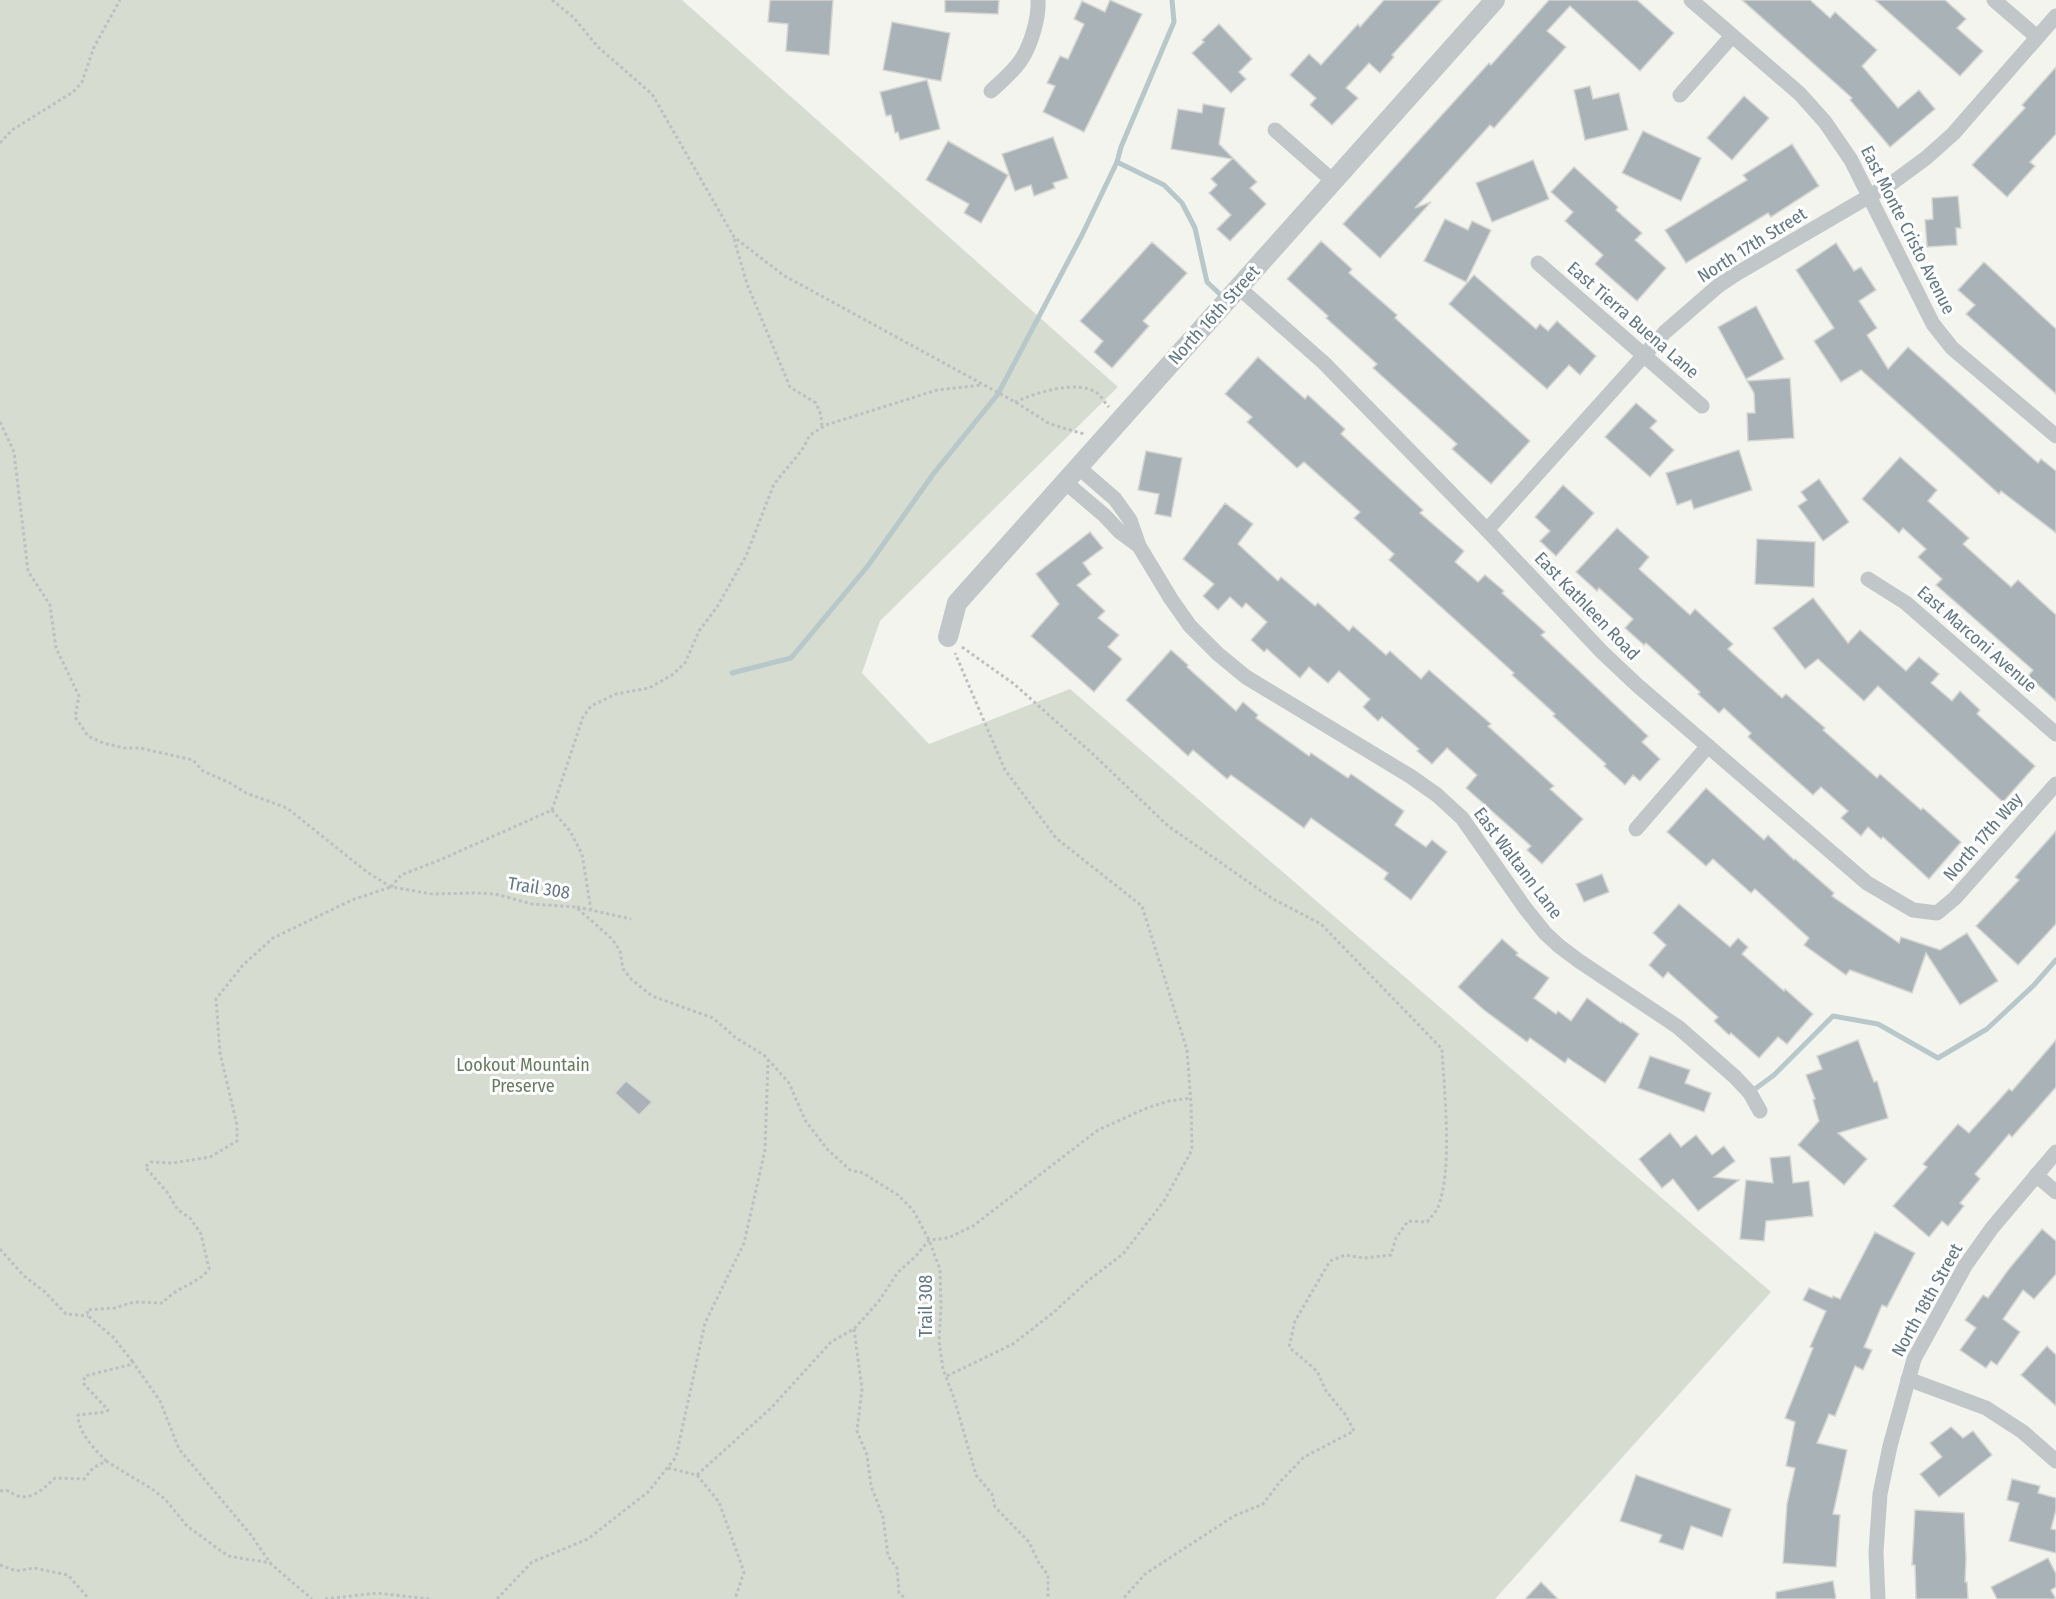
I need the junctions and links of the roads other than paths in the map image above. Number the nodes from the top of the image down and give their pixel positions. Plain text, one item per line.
1 (1038, 0) edge
2 (1495, 0) edge
3 (1691, 0) edge
4 (1994, 0) edge
5 (2056, 16) edge
6 (1731, 36) junction
7 (2037, 38) junction
8 (991, 91) dead end
9 (1680, 95) dead end
10 (1275, 130) dead end
11 (1333, 181) junction
12 (1869, 196) junction
13 (1538, 262) dead end
14 (1238, 287) junction
15 (1644, 355) junction
16 (1702, 406) dead end
17 (2056, 436) edge
18 (1078, 467) junction
19 (1065, 482) junction
20 (1097, 484) junction
21 (1085, 499) junction
22 (1124, 511) junction
23 (1113, 525) junction
24 (1487, 530) junction
25 (1139, 546) junction
26 (1868, 579) dead end
27 (948, 637) road end
28 (2056, 734) edge
29 (1708, 746) junction
30 (2056, 784) edge
31 (1636, 829) dead end
32 (1936, 913) joint
33 (1761, 1111) dead end
34 (2056, 1152) edge
35 (2036, 1175) junction
36 (2056, 1192) edge
37 (1908, 1379) junction
38 (2056, 1461) edge
39 (1878, 1599) edge

1 - 8 street
2 - 11 street, North 16th Street
3 - 6 street, East Monte Cristo Avenue
4 - 7 street
5 - 7 street, North 17th Street
6 - 9 street
6 - 12 street, East Monte Cristo Avenue
7 - 12 street, North 17th Street
10 - 11 street
11 - 14 street, North 16th Street
12 - 15 street, North 17th Street
12 - 17 street, East Monte Cristo Avenue
13 - 15 street, East Tierra Buena Lane
14 - 18 street, North 16th Street
14 - 24 street, East Kathleen Road
15 - 16 street, East Tierra Buena Lane
15 - 24 street, North 17th Street
18 - 19 street, North 16th Street
18 - 20 street, East Waltann Lane
19 - 21 street, East Waltann Lane
19 - 27 street, North 16th Street
20 - 21 street
20 - 22 street, East Waltann Lane
21 - 23 street, East Waltann Lane
22 - 23 street
22 - 25 street, East Waltann Lane
23 - 25 street, East Waltann Lane
24 - 29 street, East Kathleen Road
25 - 33 street, East Waltann Lane
26 - 28 street, East Marconi Avenue
29 - 31 street
29 - 32 street, East Kathleen Road
30 - 32 street, North 17th Way
34 - 35 street, North 18th Street
35 - 36 street
35 - 37 street, North 18th Street
37 - 38 street
37 - 39 street, North 18th Street

